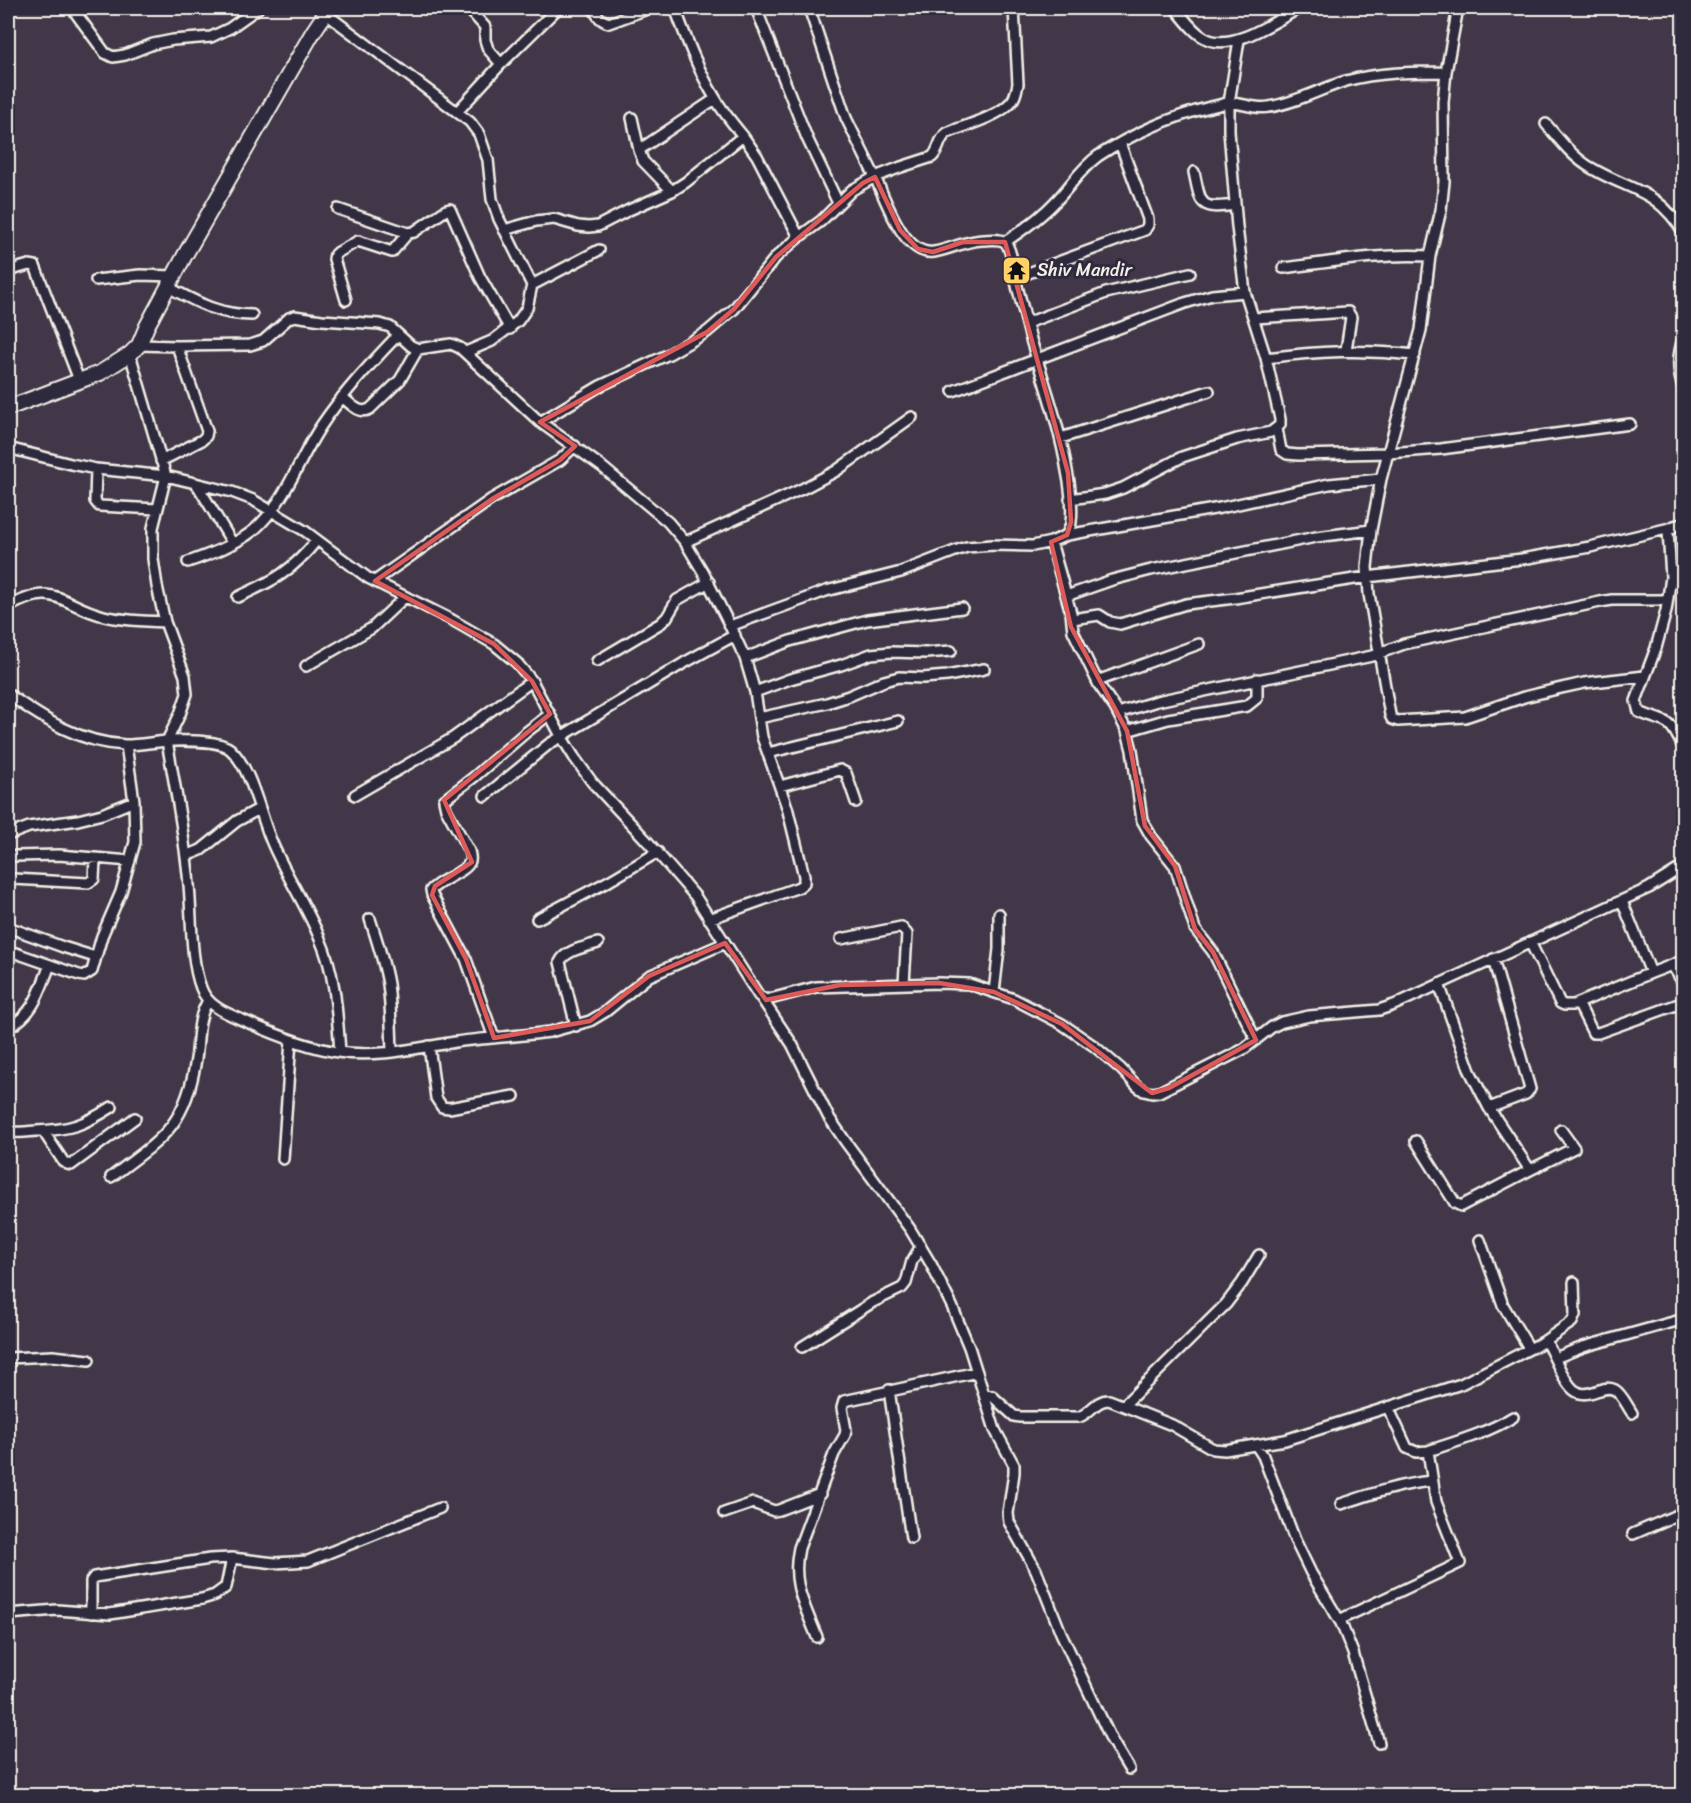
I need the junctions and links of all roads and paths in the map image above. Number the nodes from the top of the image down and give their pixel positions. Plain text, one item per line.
1 (72, 8) edge
2 (258, 8) edge
3 (468, 8) edge
4 (558, 8) edge
5 (593, 8) edge
6 (650, 8) edge
7 (675, 8) edge
8 (756, 8) edge
9 (809, 8) edge
10 (1014, 8) edge
11 (1175, 8) edge
12 (1300, 8) edge
13 (1458, 8) edge
14 (327, 10) edge
15 (1239, 40) junction
16 (501, 64) junction
17 (1446, 72) junction
18 (716, 99) junction
19 (1229, 103) junction
20 (458, 112) junction
21 (632, 118) dead end
22 (1546, 124) dead end
23 (743, 136) junction
24 (1120, 143) junction
25 (639, 150) junction
26 (1194, 172) dead end
27 (875, 177) junction
28 (672, 191) junction
29 (838, 203) junction
30 (1235, 206) junction
31 (338, 209) dead end
32 (504, 230) junction
33 (408, 233) junction
34 (1683, 233) edge
35 (799, 237) junction
36 (1005, 242) junction
37 (599, 250) dead end
38 (1430, 256) junction
39 (1283, 268) dead end
40 (8, 271) edge
41 (1190, 273) dead end
42 (1015, 278) junction
43 (96, 280) dead end
44 (171, 281) junction
45 (531, 285) junction
46 (1245, 292) junction
47 (346, 300) dead end
48 (252, 315) dead end
49 (1254, 318) junction
50 (1027, 323) junction
51 (510, 329) junction
52 (398, 335) junction
53 (1683, 336) edge
54 (177, 346) junction
55 (418, 349) junction
56 (135, 350) junction
57 (1346, 350) junction
58 (466, 352) junction
59 (1415, 355) junction
60 (1266, 358) junction
61 (1037, 360) junction
62 (80, 381) junction
63 (1683, 390) edge
64 (953, 391) dead end
65 (1209, 391) dead end
66 (342, 397) junction
67 (8, 408) edge
68 (912, 417) dead end
69 (540, 422) junction
70 (1630, 424) dead end
71 (1277, 429) junction
72 (1061, 438) junction
73 (575, 446) junction
74 (8, 448) edge
75 (1388, 453) junction
76 (161, 461) junction
77 (96, 469) junction
78 (166, 476) junction
79 (1381, 479) junction
80 (196, 483) junction
81 (1070, 499) junction
82 (157, 509) junction
83 (272, 510) junction
84 (1683, 523) edge
85 (1670, 528) junction
86 (1371, 530) junction
87 (1066, 534) junction
88 (317, 540) junction
89 (685, 542) junction
90 (1051, 542) junction
91 (233, 544) junction
92 (188, 562) dead end
93 (1367, 577) junction
94 (375, 581) junction
95 (709, 582) junction
96 (1066, 596) junction
97 (238, 597) dead end
98 (405, 597) junction
99 (1668, 600) junction
100 (8, 606) edge
101 (962, 608) dead end
102 (1072, 619) junction
103 (165, 622) junction
104 (732, 631) junction
105 (1199, 645) dead end
106 (951, 651) dead end
107 (1379, 654) junction
108 (745, 658) junction
109 (597, 661) dead end
110 (306, 666) dead end
111 (984, 669) dead end
112 (1645, 676) junction
113 (1257, 679) junction
114 (532, 681) junction
115 (1097, 681) junction
116 (755, 692) junction
117 (8, 694) edge
118 (1118, 713) junction
119 (550, 714) junction
120 (759, 718) junction
121 (898, 721) dead end
122 (1127, 731) junction
123 (561, 736) junction
124 (167, 741) junction
125 (126, 745) junction
126 (1683, 748) edge
127 (768, 753) junction
128 (780, 786) junction
129 (355, 795) dead end
130 (485, 796) dead end
131 (134, 801) junction
132 (856, 802) dead end
133 (259, 809) junction
134 (8, 835) edge
135 (658, 852) junction
136 (15, 856) dead end
137 (186, 856) junction
138 (95, 859) junction
139 (130, 861) junction
140 (1683, 866) edge
141 (13, 879) dead end
142 (1622, 901) junction
143 (999, 914) dead end
144 (370, 919) dead end
145 (537, 919) dead end
146 (709, 919) junction
147 (8, 927) edge
148 (841, 939) dead end
149 (1530, 942) junction
150 (598, 943) dead end
151 (724, 943) junction
152 (13, 952) dead end
153 (95, 957) junction
154 (1493, 959) junction
155 (1683, 960) edge
156 (50, 965) junction
157 (1672, 965) junction
158 (1651, 973) junction
159 (904, 983) junction
160 (1439, 984) junction
161 (1683, 984) edge
162 (994, 992) junction
163 (762, 999) junction
164 (208, 1001) junction
165 (1683, 1002) edge
166 (1576, 1004) junction
167 (576, 1026) junction
168 (8, 1028) edge
169 (494, 1038) junction
170 (291, 1040) junction
171 (1256, 1040) junction
172 (429, 1046) junction
173 (392, 1051) junction
174 (340, 1052) junction
175 (514, 1096) dead end
176 (112, 1107) dead end
177 (1489, 1108) junction
178 (135, 1118) dead end
179 (1561, 1130) dead end
180 (43, 1131) junction
181 (8, 1132) edge
182 (1416, 1141) dead end
183 (283, 1159) dead end
184 (1530, 1170) junction
185 (111, 1177) dead end
186 (1480, 1240) dead end
187 (921, 1246) junction
188 (1258, 1255) dead end
189 (1574, 1282) dead end
190 (1683, 1319) edge
191 (1543, 1342) junction
192 (802, 1347) dead end
193 (1529, 1348) junction
194 (8, 1358) edge
195 (1555, 1358) junction
196 (89, 1360) dead end
197 (977, 1372) junction
198 (890, 1390) junction
199 (984, 1395) junction
200 (1124, 1405) junction
201 (1388, 1407) junction
202 (1632, 1413) dead end
203 (1514, 1417) dead end
204 (1256, 1445) junction
205 (1428, 1451) junction
206 (1432, 1481) junction
207 (820, 1494) junction
208 (1341, 1504) dead end
209 (440, 1508) dead end
210 (1683, 1512) edge
211 (724, 1514) dead end
212 (1633, 1534) dead end
213 (911, 1538) dead end
214 (232, 1558) junction
215 (91, 1613) junction
216 (8, 1614) edge
217 (1339, 1620) junction
218 (817, 1636) dead end
219 (1379, 1743) dead end
220 (1129, 1769) dead end

1 - 2 street
3 - 16 street
4 - 16 street
5 - 6 street
7 - 18 street
8 - 29 street
9 - 27 street
10 - 27 street
11 - 15 street
12 - 15 street
13 - 17 street
14 - 20 street
14 - 44 main road
15 - 19 street
16 - 20 street
17 - 19 street
17 - 38 street
18 - 23 street
18 - 25 street
19 - 24 street
19 - 30 street
20 - 32 street
21 - 25 street
22 - 34 street
23 - 28 street
23 - 35 street
24 - 36 street
24 - 42 street
25 - 28 street
26 - 30 street
27 - 29 street
27 - 36 street
28 - 32 street
29 - 35 street
30 - 46 street
31 - 33 street
32 - 45 street
33 - 47 street
33 - 51 street
35 - 69 street
36 - 42 street
37 - 45 street
38 - 39 street
38 - 59 street
40 - 62 street
41 - 50 street
42 - 50 street
43 - 44 street
44 - 48 street
44 - 56 main road
45 - 51 street
46 - 49 street
46 - 61 street
49 - 57 street
49 - 60 street
50 - 61 street
51 - 58 street
52 - 54 street
52 - 55 street
52 - 66 street
53 - 63 street
54 - 56 street
54 - 76 street
55 - 58 street
55 - 66 street
56 - 62 main road
56 - 76 street
57 - 59 street
57 - 60 street
58 - 69 street
59 - 75 street
60 - 71 street
61 - 64 street
61 - 72 street
62 - 67 main road
65 - 72 street
66 - 83 street
68 - 89 street
69 - 73 street
70 - 75 street
71 - 75 street
71 - 81 street
72 - 81 street
73 - 89 street
73 - 94 street
74 - 77 street
75 - 79 street
76 - 78 street
77 - 78 street
77 - 82 street
78 - 80 street
78 - 82 street
79 - 86 street
79 - 87 street
80 - 83 street
80 - 91 street
81 - 87 street
82 - 103 street
83 - 88 street
83 - 91 street
84 - 85 street
85 - 93 street
85 - 99 street
86 - 93 street
86 - 96 street
87 - 90 street
88 - 94 street
88 - 97 street
89 - 95 street
90 - 96 street
90 - 104 street
91 - 92 street
93 - 102 street
93 - 107 street
94 - 98 street
95 - 104 street
95 - 109 street
96 - 102 street
98 - 110 street
98 - 114 street
99 - 107 street
99 - 112 street
100 - 103 street
101 - 108 street
102 - 115 street
103 - 124 street
104 - 108 street
104 - 123 street
105 - 115 street
106 - 116 street
107 - 112 street
107 - 113 street
108 - 116 street
111 - 120 street
112 - 126 street
113 - 118 street
113 - 122 street
114 - 119 street
114 - 129 street
115 - 118 street
116 - 120 street
117 - 125 street
118 - 122 street
119 - 123 street
119 - 169 street
120 - 127 street
121 - 127 street
122 - 171 street
123 - 130 street
123 - 135 street
124 - 125 street
124 - 133 street
124 - 137 street
125 - 131 street
127 - 128 street
128 - 132 street
128 - 146 street
131 - 134 street
131 - 139 street
133 - 137 street
133 - 174 street
135 - 145 street
135 - 146 street
136 - 138 street
137 - 164 street
138 - 139 street
138 - 141 street
139 - 153 street
140 - 142 street
142 - 149 street
142 - 158 street
143 - 162 street
144 - 173 street
146 - 151 street
147 - 153 street
148 - 159 street
149 - 154 street
149 - 166 street
150 - 167 street
151 - 163 street
151 - 167 street
152 - 156 street
153 - 156 street
154 - 160 street
154 - 177 street
155 - 157 street
156 - 168 street
157 - 158 street
157 - 161 street
158 - 166 street
159 - 162 street
159 - 163 street
160 - 171 street
160 - 177 street
162 - 171 street
163 - 187 street
164 - 170 street
164 - 185 street
165 - 166 street
167 - 169 street
169 - 172 street
170 - 174 street
170 - 183 street
172 - 173 street
172 - 175 street
173 - 174 street
176 - 180 street
177 - 184 street
178 - 180 street
179 - 184 street
180 - 181 street
182 - 184 street
186 - 193 street
187 - 192 street
187 - 197 street
188 - 200 street
189 - 191 street
190 - 195 street
191 - 193 street
191 - 195 street
193 - 201 street
194 - 196 street
195 - 202 street
197 - 198 street
197 - 199 street
198 - 207 street
198 - 213 street
199 - 200 street
199 - 220 street
200 - 204 street
201 - 204 street
201 - 205 street
203 - 205 street
204 - 217 street
205 - 206 street
206 - 208 street
206 - 217 street
207 - 211 street
207 - 218 street
209 - 214 street
210 - 212 street
214 - 215 street
214 - 215 street
215 - 216 street
217 - 219 street

